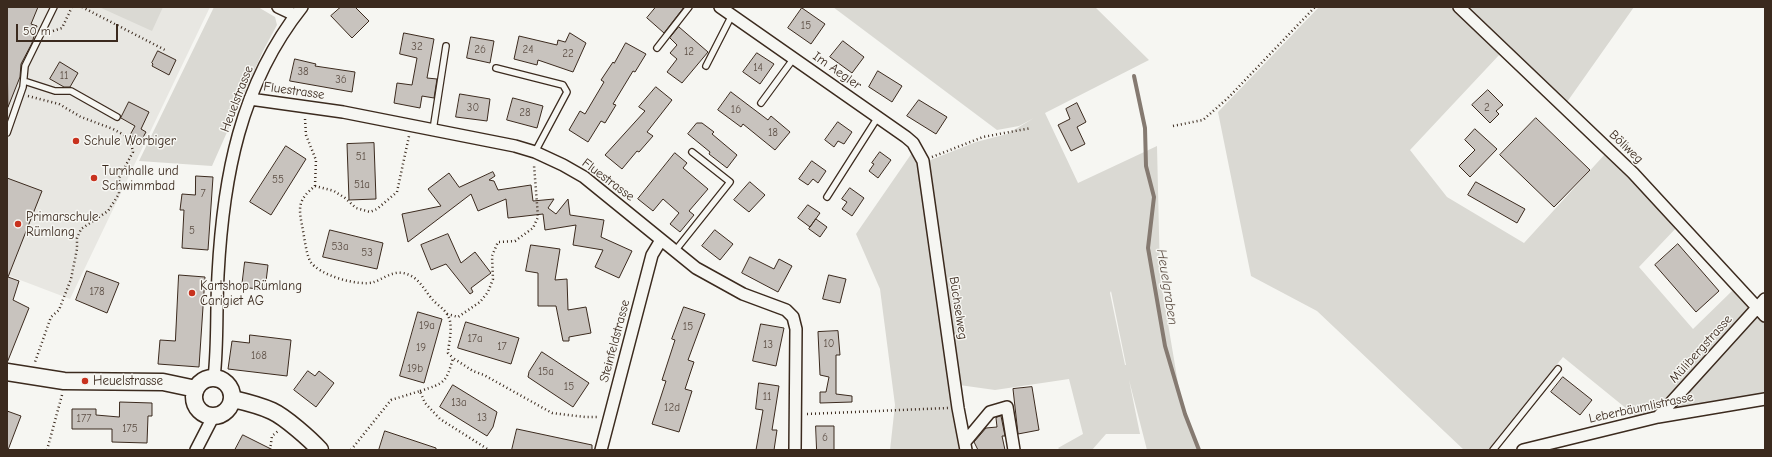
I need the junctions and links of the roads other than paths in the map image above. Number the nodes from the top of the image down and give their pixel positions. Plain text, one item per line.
1 (54, 7) edge
2 (278, 7) edge
3 (689, 7) edge
4 (720, 7) edge
5 (1459, 7) edge
6 (298, 11) edge
7 (732, 16) junction
8 (446, 46) dead end
9 (657, 48) dead end
10 (794, 58) junction
11 (706, 66) dead end
12 (496, 68) dead end
13 (24, 81) junction
14 (250, 99) junction
15 (761, 103) dead end
16 (878, 116) junction
17 (117, 117) dead end
18 (433, 130) junction
19 (7, 133) edge
20 (535, 152) junction
21 (692, 152) dead end
22 (923, 165) joint
23 (827, 197) dead end
24 (661, 240) junction
25 (675, 252) junction
26 (1765, 299) edge
27 (1761, 312) edge
28 (1558, 369) dead end
29 (7, 372) edge
30 (214, 378) junction
31 (196, 389) junction
32 (1765, 398) edge
33 (233, 399) junction
34 (213, 417) junction
35 (1658, 417) junction
36 (966, 446) edge
37 (196, 450) edge
38 (320, 450) edge
39 (601, 450) edge
40 (795, 450) edge
41 (1014, 450) edge
42 (1493, 450) edge
43 (1523, 450) edge

1 - 13 lane
2 - 6 street
3 - 9 lane
4 - 7 street, Im Aegler
5 - 27 street, Böliweg
6 - 14 street, Heuelstrasse
7 - 10 street, Im Aegler
7 - 11 lane
8 - 18 lane
10 - 15 lane
10 - 16 street, Im Aegler
12 - 20 lane
13 - 17 lane
13 - 19 lane
14 - 18 street, Fluestrasse
14 - 30 street, Heuelstrasse
16 - 22 street, Im Aegler
16 - 23 lane
18 - 20 street, Fluestrasse
20 - 24 street, Fluestrasse
21 - 25 lane
22 - 36 street, Büchselweg
24 - 25 street, Fluestrasse
24 - 39 street, Steinfeldstrasse
25 - 40 street, Fluestrasse
26 - 27 street, Mülibergstrasse
27 - 35 street, Mülibergstrasse
28 - 42 lane
29 - 31 street
30 - 31 street
30 - 33 street
31 - 34 street
32 - 35 street, Leberbäumlistrasse
33 - 34 street
33 - 38 street
34 - 37 street
35 - 43 street, Leberbäumlistrasse
36 - 41 street

